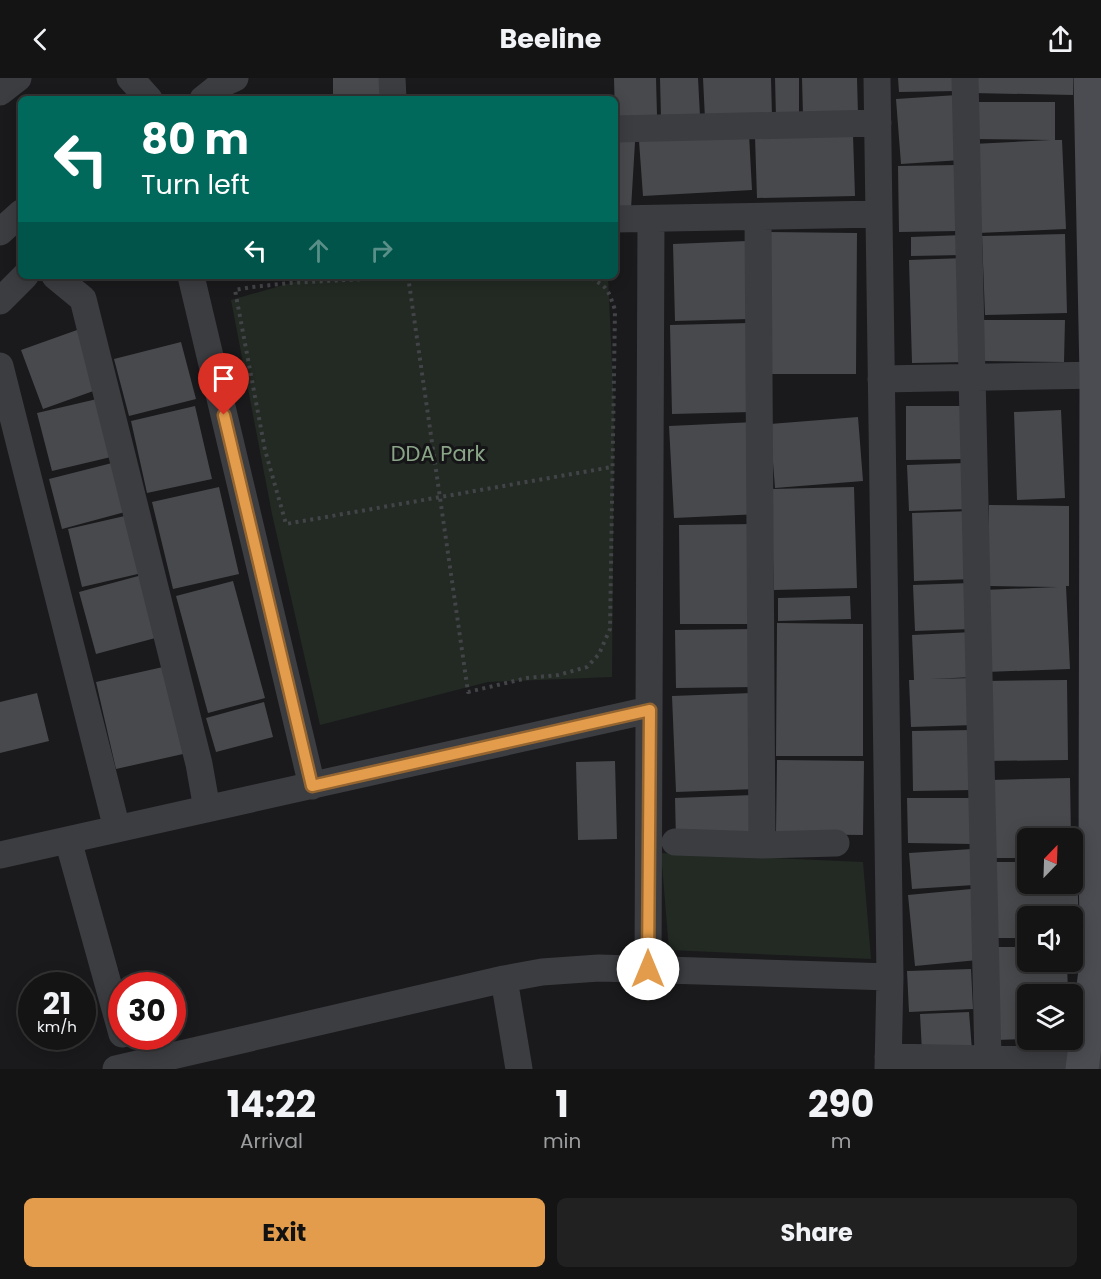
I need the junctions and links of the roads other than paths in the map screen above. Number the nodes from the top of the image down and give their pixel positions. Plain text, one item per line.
1 (18, 78) edge
2 (235, 78) edge
3 (392, 78) edge
4 (877, 78) edge
5 (964, 78) edge
6 (1090, 78) edge
7 (0, 92) edge
8 (207, 96) edge
9 (393, 96) edge
10 (878, 123) junction
11 (618, 129) edge
12 (879, 214) junction
13 (18, 216) edge
14 (758, 217) junction
15 (618, 219) edge
16 (651, 219) junction
17 (0, 232) edge
18 (22, 279) edge
19 (59, 279) edge
20 (192, 279) edge
21 (0, 302) edge
22 (0, 366) edge
23 (1099, 375) edge
24 (972, 378) junction
25 (881, 379) junction
26 (650, 710) junction
27 (312, 786) junction
28 (207, 809) junction
29 (117, 829) junction
30 (68, 840) junction
31 (675, 842) dead end
32 (836, 843) dead end
33 (762, 845) junction
34 (0, 855) edge
35 (648, 969) junction
36 (890, 977) junction
37 (504, 979) junction
38 (108, 984) edge
39 (124, 1050) edge
40 (988, 1059) junction
41 (888, 1063) edge
42 (1089, 1064) edge
43 (126, 1068) edge
44 (519, 1069) edge

1 - 7 street
2 - 8 street
3 - 9 street
4 - 10 street
5 - 24 street
6 - 23 street
10 - 11 street
10 - 12 street
12 - 14 street
12 - 25 street
13 - 17 street
14 - 16 street
14 - 33 street
15 - 16 street
16 - 26 street
18 - 21 street
19 - 28 street
20 - 27 street
22 - 29 street
23 - 24 street
23 - 42 street
24 - 25 street
24 - 40 street
25 - 36 street
26 - 27 street
26 - 35 street
27 - 28 street
28 - 29 street
29 - 30 street
30 - 34 street
30 - 38 street
31 - 33 street
32 - 33 street
35 - 36 street
35 - 37 street
36 - 41 street
37 - 43 street
37 - 44 street
39 - 43 street
40 - 41 street
40 - 42 street

